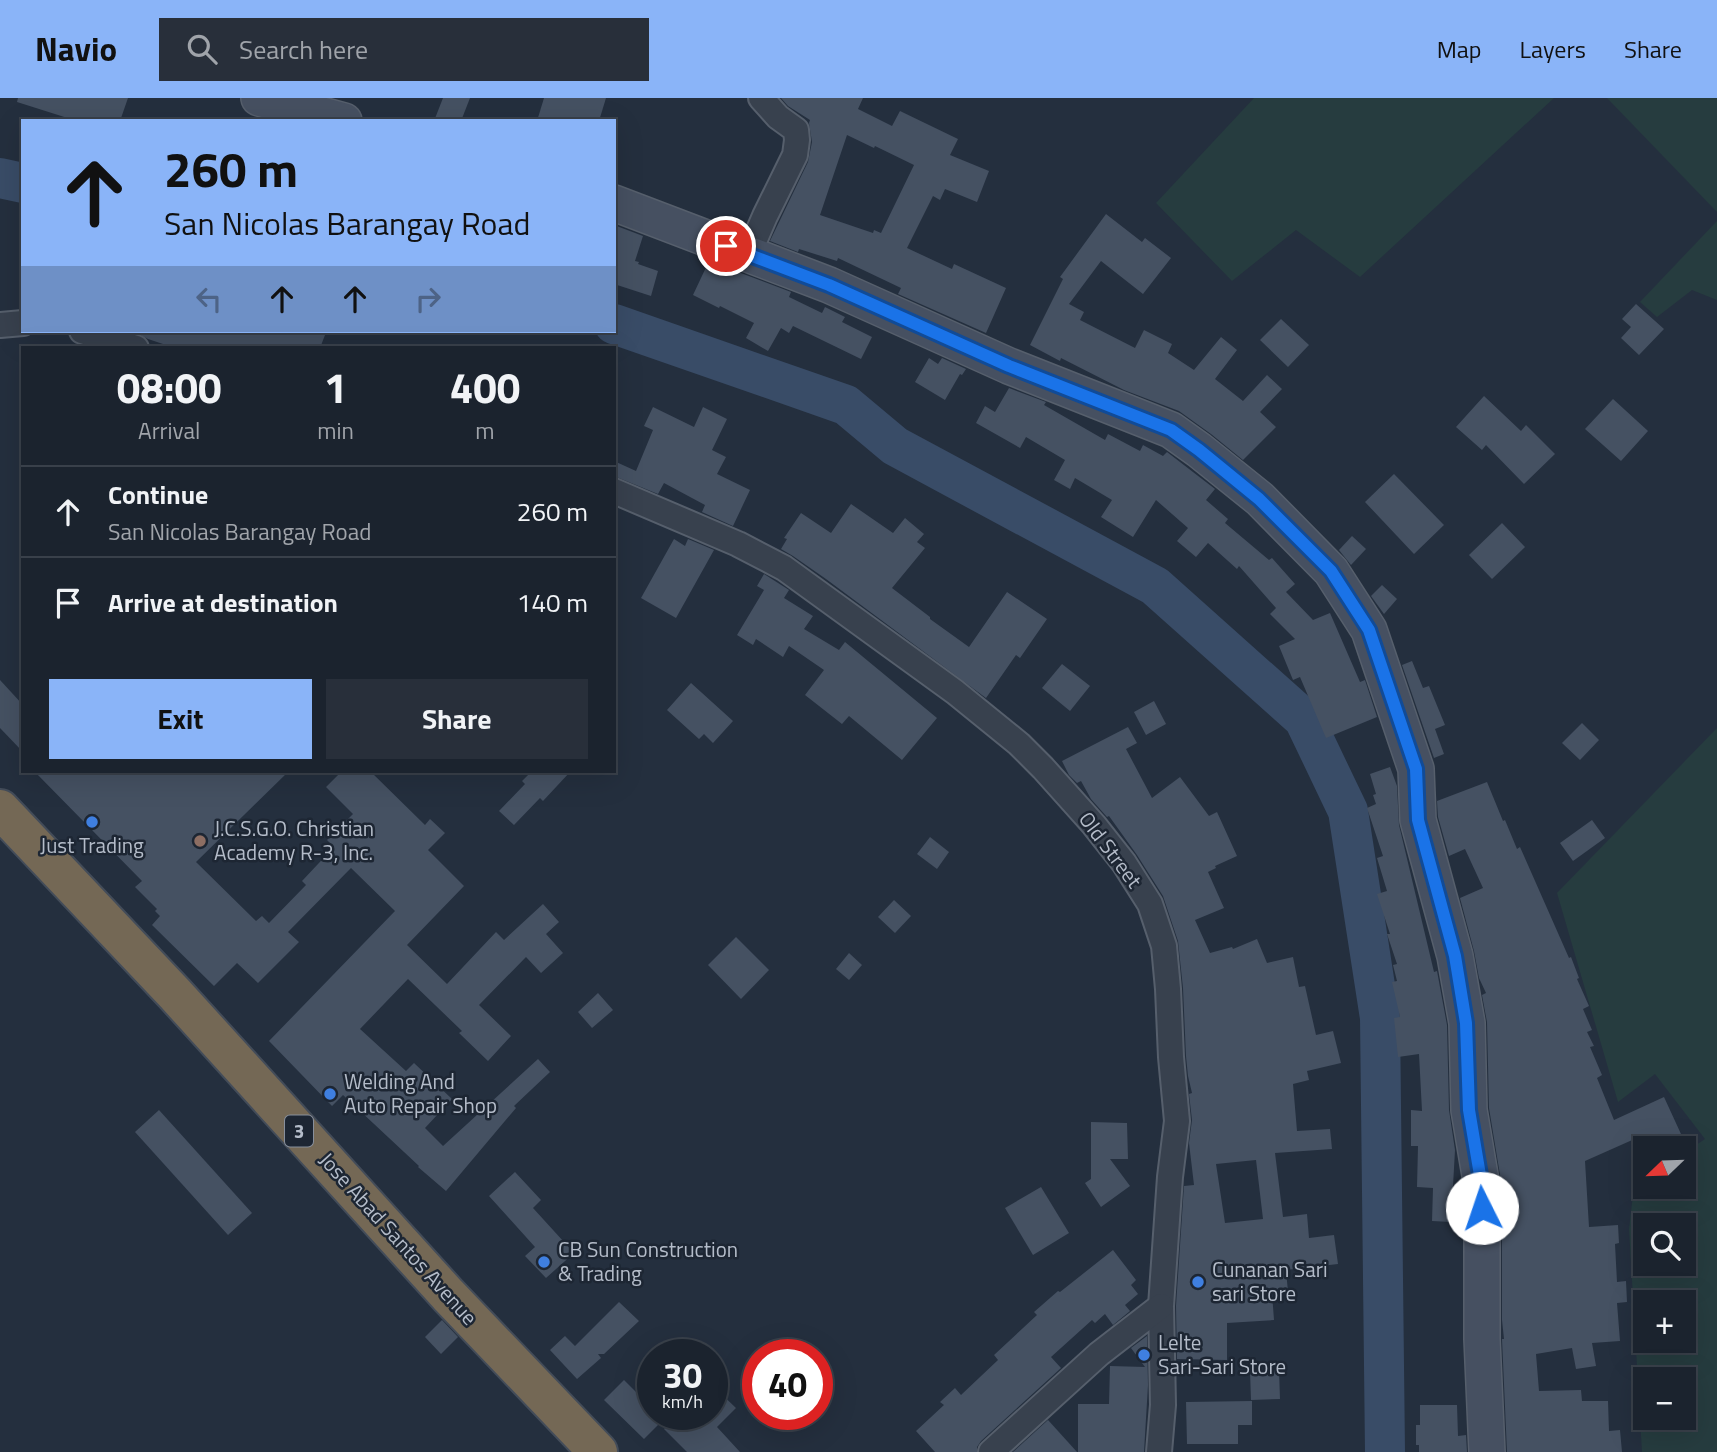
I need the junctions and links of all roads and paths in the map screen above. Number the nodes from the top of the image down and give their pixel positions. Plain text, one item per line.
1 (259, 98) edge
2 (761, 98) edge
3 (337, 119) edge
4 (616, 204) edge
5 (748, 255) junction
6 (21, 323) edge
7 (0, 325) edge
8 (88, 333) edge
9 (130, 346) edge
10 (616, 492) edge
11 (0, 809) edge
12 (1161, 1306) junction
13 (598, 1452) edge
14 (991, 1452) edge
15 (1159, 1452) edge
16 (1487, 1452) edge

1 - 3 street
2 - 5 street
4 - 5 street
5 - 16 street
6 - 7 street
8 - 9 street
10 - 12 street, Old Street
11 - 13 highway, Jose Abad Santos Avenue / 3
12 - 14 street
12 - 15 street, Old Street

